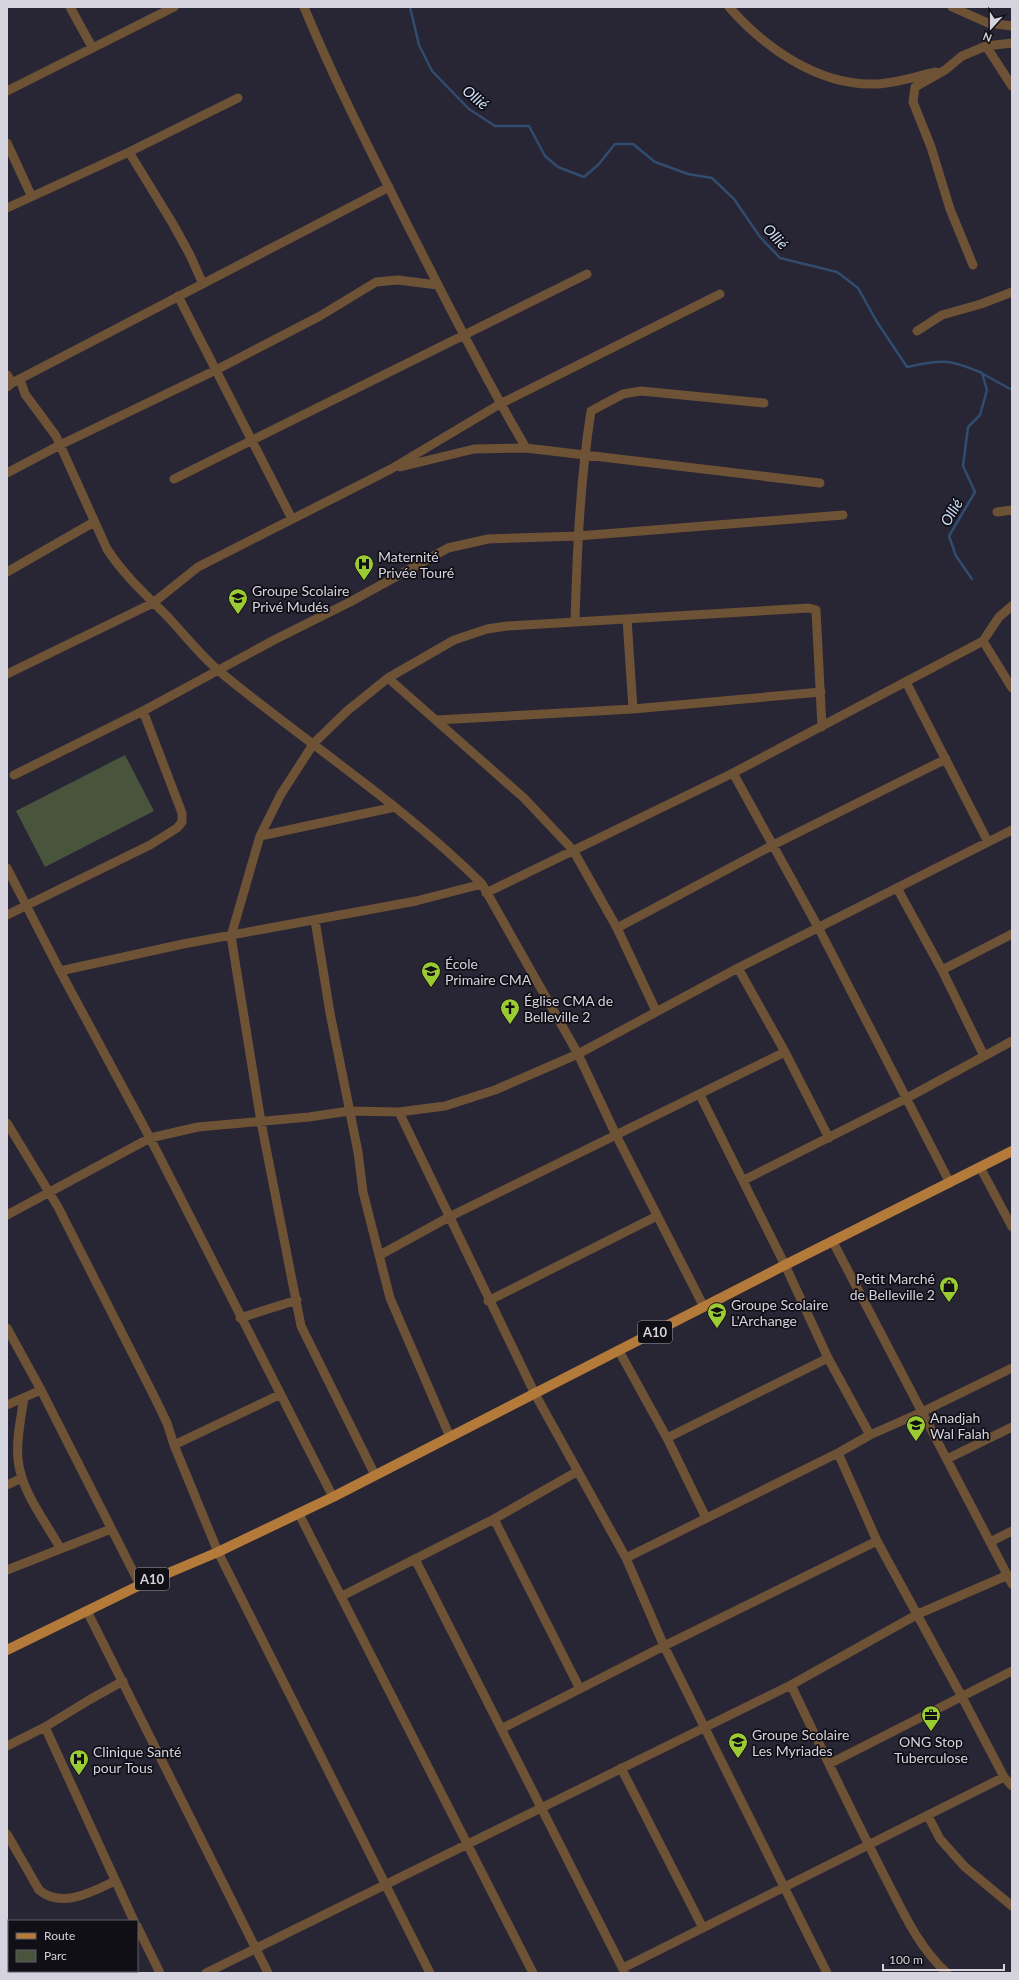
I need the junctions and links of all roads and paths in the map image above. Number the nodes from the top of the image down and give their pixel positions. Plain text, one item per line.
1 (70, 7) edge
2 (174, 7) edge
3 (304, 7) edge
4 (728, 7) edge
5 (952, 7) edge
6 (1012, 26) edge
7 (1012, 43) edge
8 (986, 46) junction
9 (92, 47) junction
10 (945, 70) junction
11 (1012, 86) edge
12 (7, 91) edge
13 (238, 98) dead end
14 (7, 143) edge
15 (129, 152) junction
16 (389, 187) junction
17 (31, 195) junction
18 (7, 208) edge
19 (974, 265) dead end
20 (587, 274) dead end
21 (202, 284) junction
22 (438, 284) junction
23 (1012, 292) edge
24 (720, 294) dead end
25 (178, 296) junction
26 (917, 331) dead end
27 (465, 335) junction
28 (216, 370) junction
29 (12, 381) edge
30 (764, 403) dead end
31 (500, 404) junction
32 (252, 440) junction
33 (60, 445) junction
34 (526, 448) junction
35 (583, 456) junction
36 (391, 469) junction
37 (7, 473) edge
38 (174, 479) dead end
39 (820, 483) dead end
40 (1012, 510) edge
41 (997, 512) dead end
42 (843, 515) dead end
43 (292, 519) junction
44 (94, 522) junction
45 (578, 536) junction
46 (7, 572) edge
47 (153, 603) junction
48 (1012, 606) edge
49 (627, 619) junction
50 (575, 622) junction
51 (983, 641) junction
52 (218, 670) junction
53 (7, 674) edge
54 (388, 678) junction
55 (906, 682) junction
56 (1012, 688) edge
57 (821, 692) junction
58 (633, 709) junction
59 (143, 711) junction
60 (437, 720) junction
61 (822, 727) junction
62 (314, 743) junction
63 (946, 759) junction
64 (733, 773) junction
65 (14, 775) dead end
66 (395, 807) junction
67 (1012, 830) edge
68 (260, 836) junction
69 (988, 842) junction
70 (771, 846) junction
71 (573, 850) junction
72 (7, 868) edge
73 (482, 884) junction
74 (897, 888) junction
75 (486, 893) junction
76 (27, 906) junction
77 (7, 915) edge
78 (315, 920) junction
79 (818, 927) junction
80 (617, 928) junction
81 (1012, 934) edge
82 (231, 936) junction
83 (738, 968) junction
84 (942, 970) junction
85 (60, 971) junction
86 (656, 1011) junction
87 (1012, 1041) edge
88 (785, 1052) junction
89 (578, 1054) junction
90 (984, 1056) junction
91 (700, 1095) junction
92 (906, 1098) junction
93 (349, 1111) junction
94 (399, 1112) junction
95 (261, 1122) junction
96 (7, 1123) edge
97 (616, 1135) junction
98 (150, 1138) junction
99 (830, 1138) junction
100 (1012, 1151) edge
101 (980, 1167) junction
102 (744, 1180) junction
103 (950, 1183) junction
104 (50, 1193) junction
105 (7, 1215) edge
106 (657, 1216) junction
107 (449, 1217) junction
108 (1012, 1227) edge
109 (833, 1242) junction
110 (380, 1255) junction
111 (785, 1265) junction
112 (297, 1300) junction
113 (488, 1300) junction
114 (704, 1307) junction
115 (240, 1318) junction
116 (7, 1328) edge
117 (619, 1351) junction
118 (828, 1358) junction
119 (1012, 1368) edge
120 (41, 1390) junction
121 (535, 1394) junction
122 (279, 1395) junction
123 (24, 1398) junction
124 (7, 1406) edge
125 (922, 1412) junction
126 (1012, 1427) edge
127 (870, 1435) junction
128 (450, 1437) junction
129 (667, 1438) junction
130 (174, 1445) junction
131 (838, 1453) junction
132 (947, 1459) junction
133 (578, 1471) junction
134 (375, 1475) junction
135 (22, 1478) junction
136 (7, 1485) edge
137 (333, 1497) junction
138 (299, 1514) junction
139 (706, 1518) junction
140 (494, 1519) junction
141 (111, 1529) junction
142 (1012, 1531) edge
143 (877, 1542) junction
144 (990, 1542) junction
145 (60, 1548) junction
146 (218, 1552) junction
147 (626, 1558) junction
148 (415, 1559) junction
149 (7, 1570) edge
150 (1008, 1575) junction
151 (1012, 1584) edge
152 (140, 1585) junction
153 (342, 1596) junction
154 (86, 1611) junction
155 (918, 1614) junction
156 (664, 1646) junction
157 (7, 1650) edge
158 (1012, 1671) edge
159 (123, 1682) junction
160 (791, 1685) junction
161 (580, 1689) junction
162 (962, 1697) junction
163 (45, 1727) junction
164 (704, 1728) junction
165 (501, 1729) junction
166 (7, 1746) edge
167 (829, 1764) junction
168 (621, 1768) junction
169 (1004, 1777) junction
170 (1012, 1786) edge
171 (541, 1808) junction
172 (928, 1816) junction
173 (7, 1834) edge
174 (468, 1845) junction
175 (868, 1845) junction
176 (115, 1881) junction
177 (384, 1885) junction
178 (784, 1888) junction
179 (1012, 1906) edge
180 (134, 1920) edge
181 (138, 1928) edge
182 (703, 1928) junction
183 (258, 1948) junction
184 (624, 1971) edge
185 (160, 1973) edge
186 (206, 1973) edge
187 (268, 1973) edge
188 (430, 1973) edge
189 (533, 1973) edge
190 (827, 1973) edge
191 (947, 1973) edge

1 - 9 street
2 - 9 street
3 - 16 street
4 - 10 street
5 - 6 street
7 - 8 street
8 - 10 street
8 - 11 street
9 - 12 street
10 - 19 street
13 - 15 street
14 - 17 street
15 - 17 street
15 - 21 street
16 - 21 street
16 - 22 street
17 - 18 street
20 - 27 street
21 - 25 street
22 - 27 street
22 - 28 street
23 - 26 street
24 - 31 street
25 - 28 street
25 - 29 street
27 - 31 street
27 - 32 street
28 - 32 street
28 - 33 street
29 - 33 street
30 - 35 street
31 - 34 street
31 - 36 street
32 - 38 street
32 - 43 street
33 - 37 street
33 - 44 street
34 - 35 street
34 - 36 street
35 - 39 street
35 - 45 street
36 - 43 street
40 - 41 street
42 - 45 street
43 - 47 street
44 - 46 street
44 - 47 street
45 - 50 street
45 - 52 street
47 - 52 street
47 - 53 street
48 - 51 street
49 - 50 street
49 - 57 street
49 - 58 street
50 - 54 street
51 - 55 street
51 - 56 street
52 - 59 street
52 - 62 street
54 - 60 street
54 - 62 street
55 - 61 street
55 - 63 street
57 - 58 street
57 - 61 street
58 - 60 street
59 - 65 street
59 - 76 street
60 - 71 street
61 - 64 street
62 - 66 street
62 - 68 street
63 - 69 street
63 - 70 street
64 - 70 street
64 - 71 street
66 - 68 street
66 - 73 street
67 - 69 street
68 - 82 street
69 - 74 street
70 - 79 street
70 - 80 street
71 - 75 street
71 - 80 street
72 - 76 street
73 - 75 street
73 - 78 street
74 - 79 street
74 - 84 street
75 - 89 street
76 - 77 street
76 - 85 street
78 - 82 street
78 - 93 street
79 - 83 street
79 - 92 street
80 - 86 street
81 - 84 street
82 - 85 street
82 - 95 street
83 - 86 street
83 - 88 street
84 - 90 street
85 - 98 street
86 - 89 street
87 - 90 street
88 - 91 street
88 - 99 street
89 - 94 street
89 - 97 street
90 - 92 street
91 - 97 street
91 - 102 street
92 - 99 street
92 - 103 street
93 - 94 street
93 - 95 street
93 - 110 street
94 - 107 street
95 - 98 street
95 - 112 street
96 - 104 street
97 - 106 street
97 - 107 street
98 - 104 street
98 - 115 street
99 - 102 street
100 - 101 main road, A10
101 - 103 main road, A10
101 - 108 street
102 - 111 street
103 - 109 main road, A10
104 - 105 street
104 - 130 street
106 - 113 street
106 - 114 street
107 - 110 street
107 - 113 street
109 - 111 main road, A10
109 - 125 street
110 - 128 street
111 - 114 main road, A10
111 - 118 street
112 - 115 street
112 - 134 street
113 - 121 street
114 - 117 main road, A10
115 - 122 street
116 - 120 street
117 - 121 main road, A10
117 - 129 street
118 - 127 street
118 - 129 street
119 - 125 street
120 - 123 street
120 - 141 street
121 - 128 main road, A10
121 - 133 street
122 - 130 street
122 - 137 street
123 - 124 street
123 - 135 street
125 - 127 street
125 - 132 street
126 - 132 street
127 - 131 street
128 - 134 main road, A10
129 - 139 street
130 - 146 street
131 - 139 street
131 - 143 street
132 - 144 street
133 - 140 street
133 - 147 street
134 - 137 main road, A10
135 - 136 street
135 - 145 street
137 - 138 main road, A10
138 - 146 main road, A10
138 - 153 street
139 - 147 street
140 - 148 street
140 - 161 street
141 - 145 street
141 - 152 street
142 - 144 street
143 - 155 street
143 - 156 street
144 - 150 street
145 - 149 street
146 - 152 main road, A10
146 - 177 street
147 - 156 street
148 - 153 street
148 - 165 street
150 - 151 street
150 - 155 street
152 - 154 main road, A10
153 - 174 street
154 - 157 main road, A10
154 - 159 street
155 - 160 street
155 - 162 street
156 - 161 street
156 - 164 street
158 - 162 street
159 - 163 street
159 - 183 street
160 - 164 street
160 - 167 street
161 - 165 street
162 - 167 street
162 - 169 street
163 - 166 street
163 - 176 street
164 - 168 street
164 - 178 street
165 - 171 street
167 - 175 street
168 - 171 street
168 - 182 street
169 - 170 street
169 - 172 street
171 - 174 street
171 - 184 street
172 - 175 street
172 - 179 street
173 - 176 street
174 - 177 street
174 - 189 street
175 - 178 street
175 - 191 street
176 - 180 street
177 - 183 street
177 - 188 street
178 - 182 street
178 - 190 street
181 - 185 street
182 - 184 street
183 - 186 street
183 - 187 street

